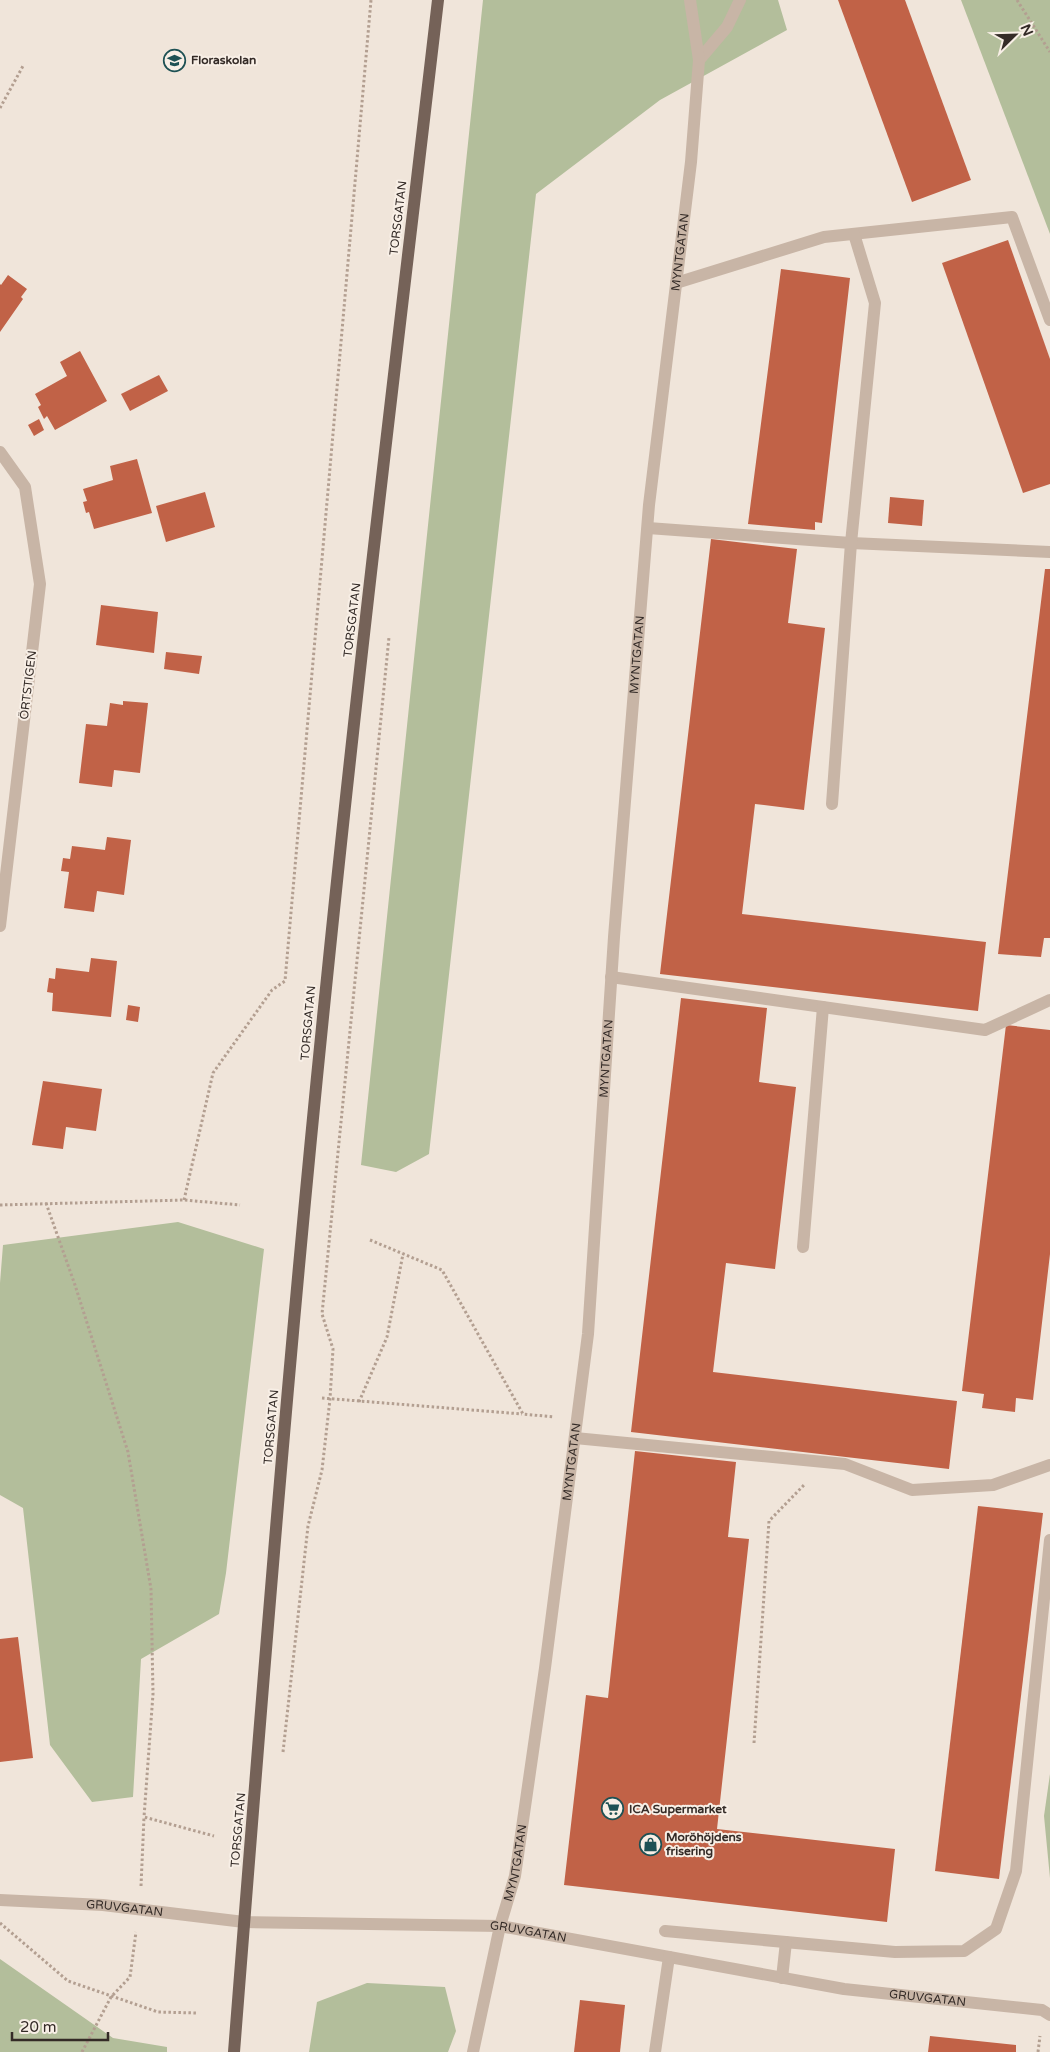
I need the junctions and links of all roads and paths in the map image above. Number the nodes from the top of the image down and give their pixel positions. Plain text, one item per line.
1 (371, 0) edge
2 (438, 0) edge
3 (690, 0) edge
4 (740, 0) edge
5 (1018, 0) edge
6 (1050, 52) edge
7 (699, 60) junction
8 (23, 66) dead end
9 (0, 108) edge
10 (854, 234) junction
11 (676, 283) junction
12 (1050, 320) edge
13 (0, 452) edge
14 (648, 528) junction
15 (851, 543) junction
16 (1050, 552) edge
17 (390, 630) dead end
18 (832, 804) dead end
19 (0, 926) edge
20 (611, 978) junction
21 (1050, 1000) edge
22 (823, 1007) junction
23 (184, 1200) junction
24 (46, 1204) junction
25 (0, 1205) edge
26 (240, 1205) dead end
27 (370, 1240) dead end
28 (803, 1247) dead end
29 (404, 1254) junction
30 (322, 1398) dead end
31 (330, 1399) junction
32 (359, 1402) junction
33 (523, 1414) junction
34 (577, 1420) junction
35 (575, 1438) junction
36 (826, 1462) junction
37 (1050, 1465) edge
38 (1050, 1540) edge
39 (754, 1743) dead end
40 (283, 1754) dead end
41 (144, 1817) dead end
42 (0, 1900) edge
43 (244, 1922) junction
44 (0, 1923) edge
45 (500, 1926) junction
46 (665, 1931) dead end
47 (786, 1942) junction
48 (669, 1957) junction
49 (782, 1978) junction
50 (198, 2013) dead end
51 (1050, 2015) edge
52 (234, 2052) edge
53 (473, 2052) edge
54 (655, 2052) edge

1 - 23 path
2 - 43 main road, TORSGATAN
3 - 7 street, MYNTGATAN
4 - 7 street
5 - 6 path
7 - 11 street, MYNTGATAN
8 - 9 path
10 - 11 street
10 - 12 street
10 - 15 street
11 - 14 street, MYNTGATAN
13 - 19 street, ÖRTSTIGEN
14 - 15 street
14 - 20 street, MYNTGATAN
15 - 16 street
15 - 18 street
17 - 31 path
20 - 22 street
20 - 34 street, MYNTGATAN
21 - 22 street
22 - 28 street
23 - 24 path
23 - 26 path
24 - 25 path
24 - 41 path
27 - 29 path
29 - 32 path
29 - 33 path
30 - 31 path
31 - 32 path
31 - 40 path
32 - 33 path
33 - 34 path
34 - 35 street, MYNTGATAN
35 - 36 street
35 - 45 street, MYNTGATAN
36 - 37 street
36 - 39 path
38 - 47 street
42 - 43 street, GRUVGATAN
43 - 45 street, GRUVGATAN
43 - 52 main road, TORSGATAN
44 - 50 path
45 - 48 street, GRUVGATAN
45 - 53 street, MYNTGATAN
46 - 47 street
47 - 49 street
48 - 49 street, GRUVGATAN
48 - 54 street
49 - 51 street, GRUVGATAN

